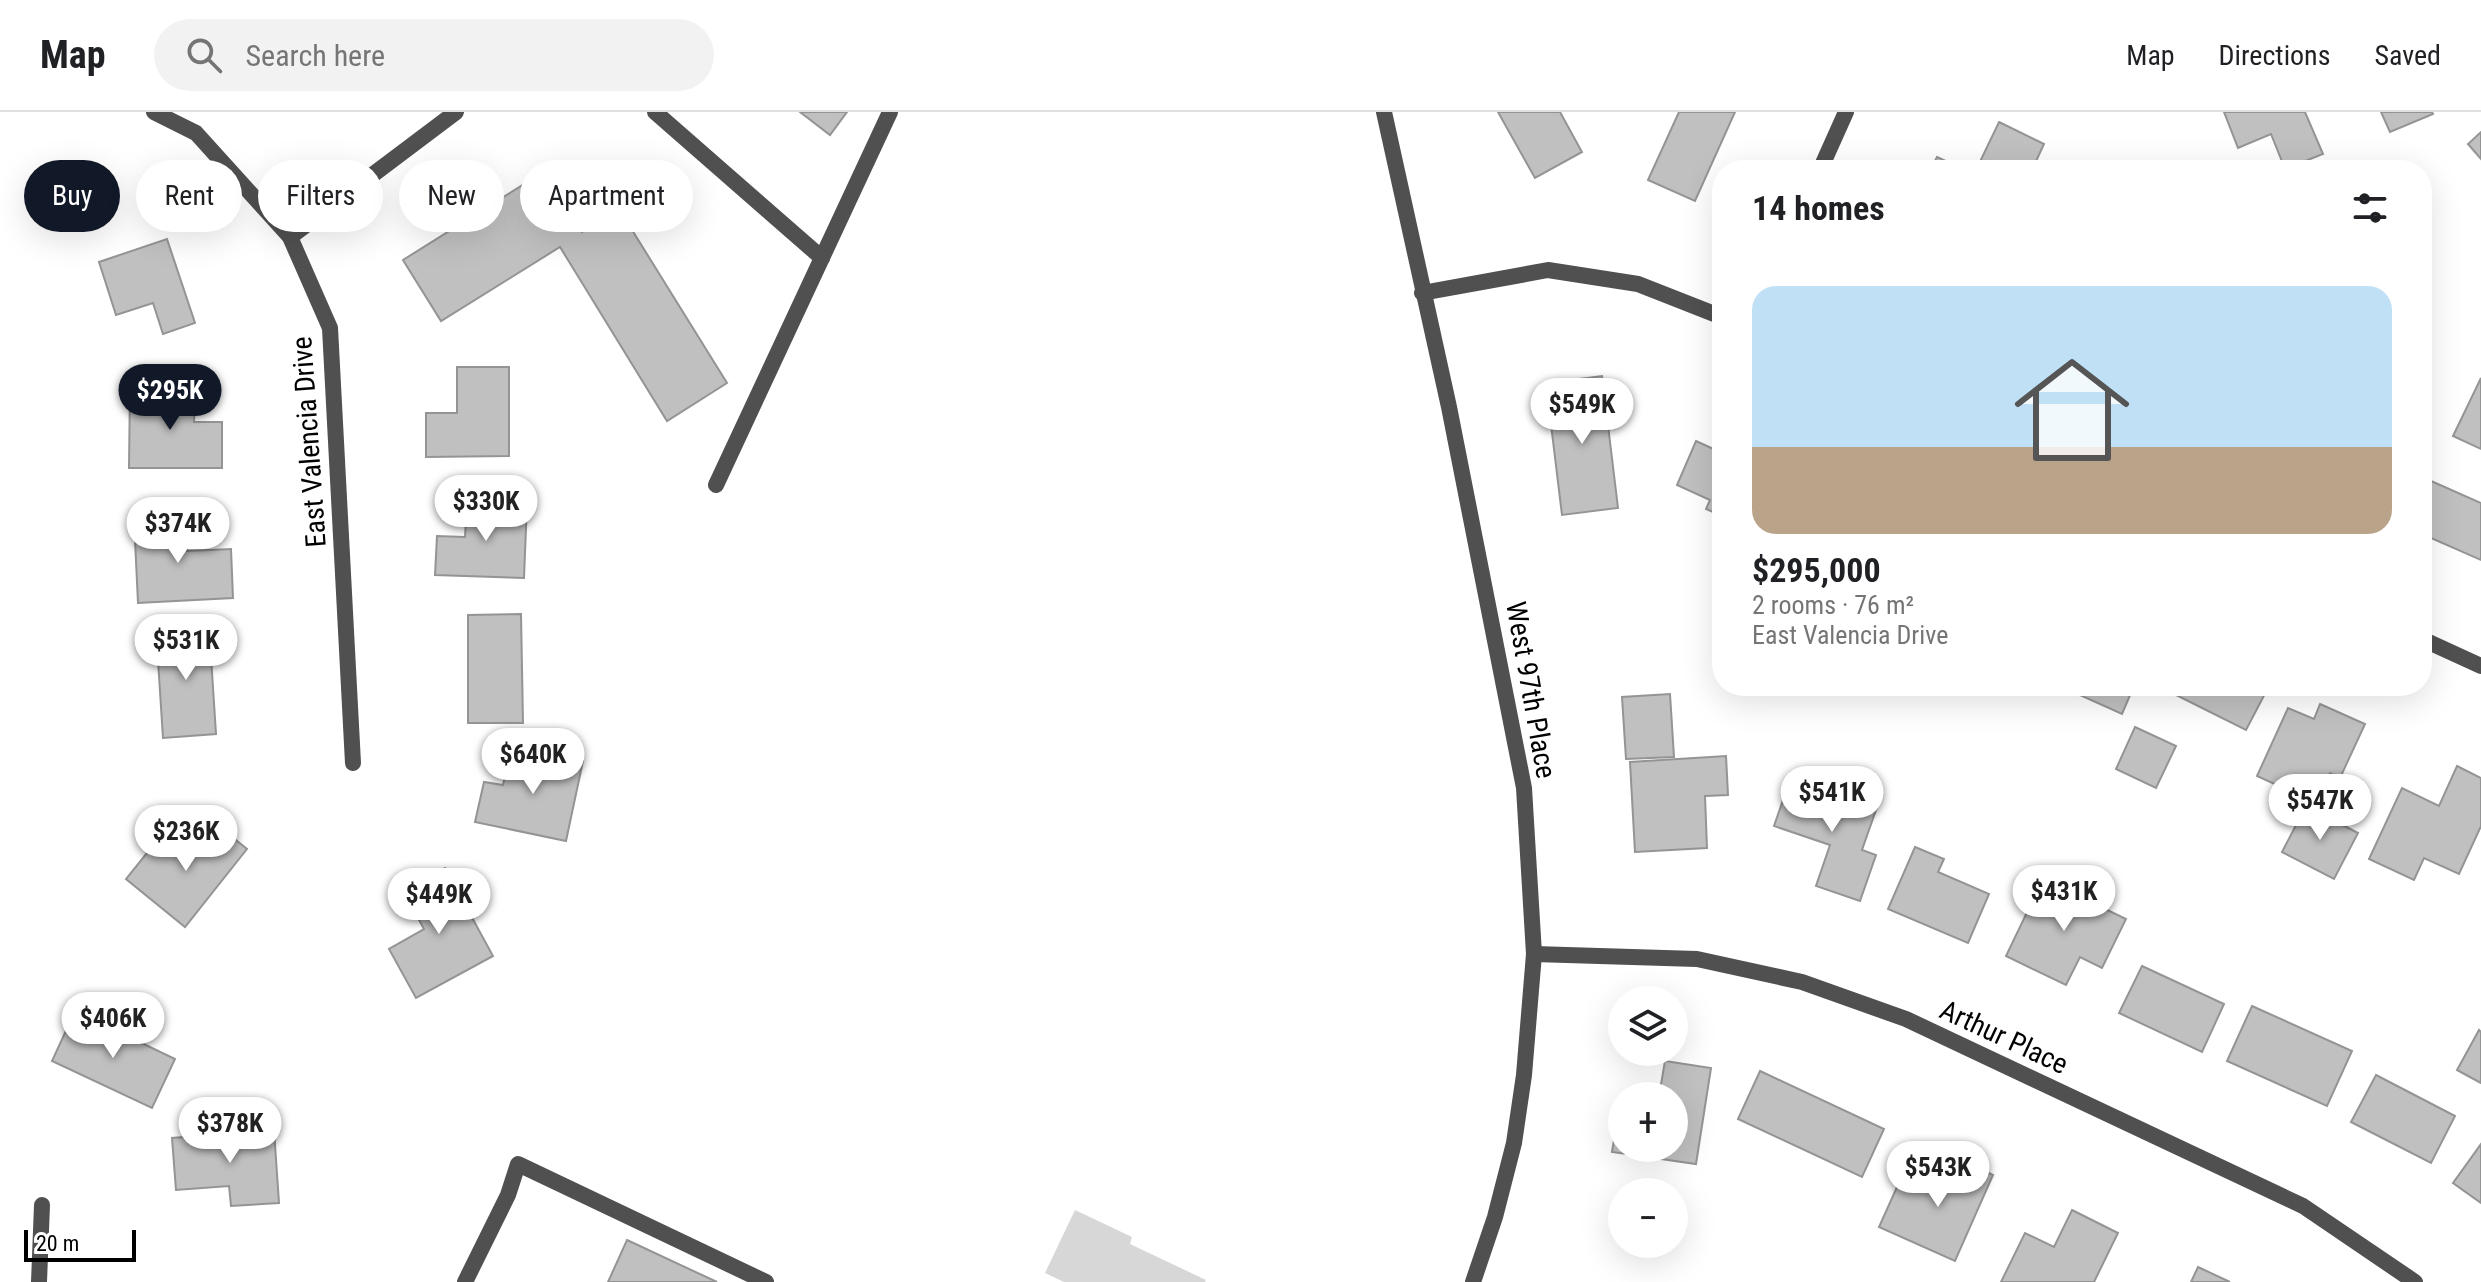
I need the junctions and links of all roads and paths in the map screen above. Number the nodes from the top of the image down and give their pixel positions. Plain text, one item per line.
1 (154, 112) edge
2 (456, 112) edge
3 (655, 112) edge
4 (890, 112) edge
5 (1384, 112) edge
6 (1846, 112) edge
7 (1824, 160) edge
8 (290, 237) junction
9 (822, 258) junction
10 (1422, 293) junction
11 (1712, 313) edge
12 (716, 485) dead end
13 (2432, 644) edge
14 (2481, 666) edge
15 (353, 763) dead end
16 (1534, 954) junction
17 (42, 1205) dead end
18 (39, 1282) edge
19 (465, 1282) edge
20 (766, 1282) edge
21 (1473, 1282) edge
22 (2415, 1282) edge

1 - 8 street, East Valencia Drive
2 - 8 street
3 - 9 street
4 - 9 street
5 - 10 street, West 97th Place
6 - 7 street
8 - 15 street, East Valencia Drive
9 - 12 street
10 - 11 street
10 - 16 street, West 97th Place
13 - 14 street
16 - 21 street, West 97th Place
16 - 22 street, Arthur Place
17 - 18 street
19 - 20 street

